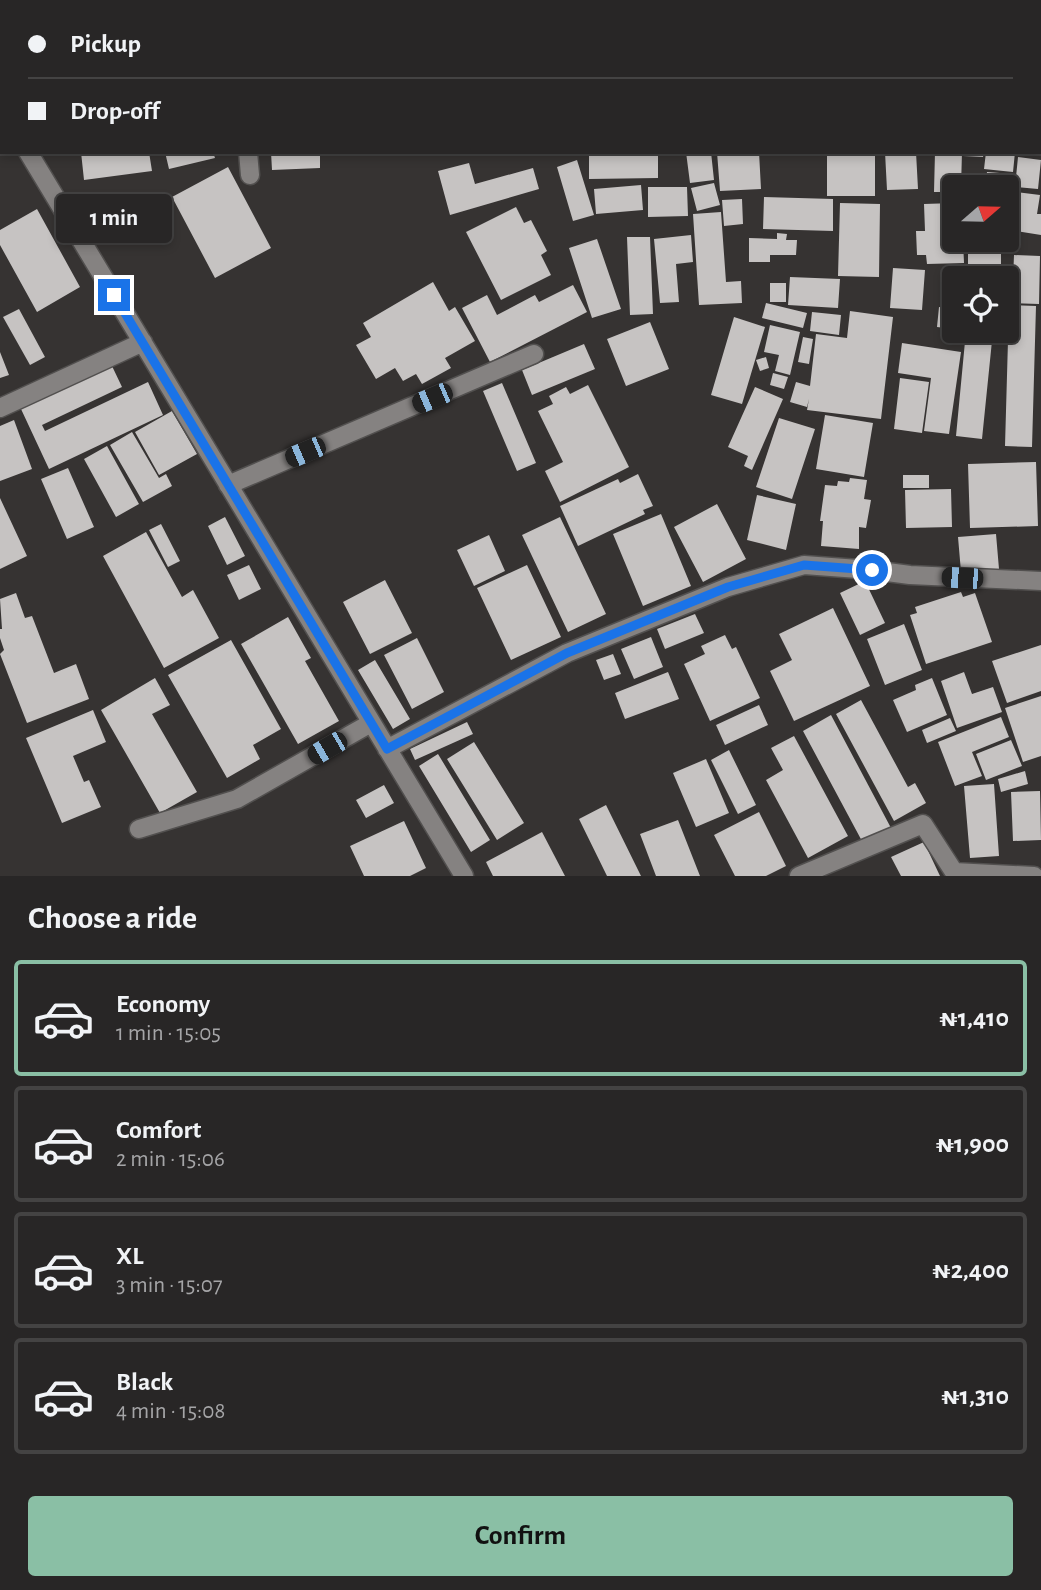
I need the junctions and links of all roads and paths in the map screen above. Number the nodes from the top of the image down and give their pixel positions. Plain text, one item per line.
1 (29, 154) edge
2 (248, 154) edge
3 (250, 175) dead end
4 (143, 342) junction
5 (534, 354) dead end
6 (0, 408) edge
7 (228, 485) junction
8 (1041, 581) edge
9 (371, 723) junction
10 (387, 749) junction
11 (139, 829) dead end
12 (464, 876) edge
13 (799, 876) edge
14 (1034, 876) edge

1 - 4 street
2 - 3 street
4 - 6 street
4 - 7 street
5 - 7 street
7 - 9 street
8 - 10 street
9 - 10 street
9 - 11 street
10 - 12 street
13 - 14 street

